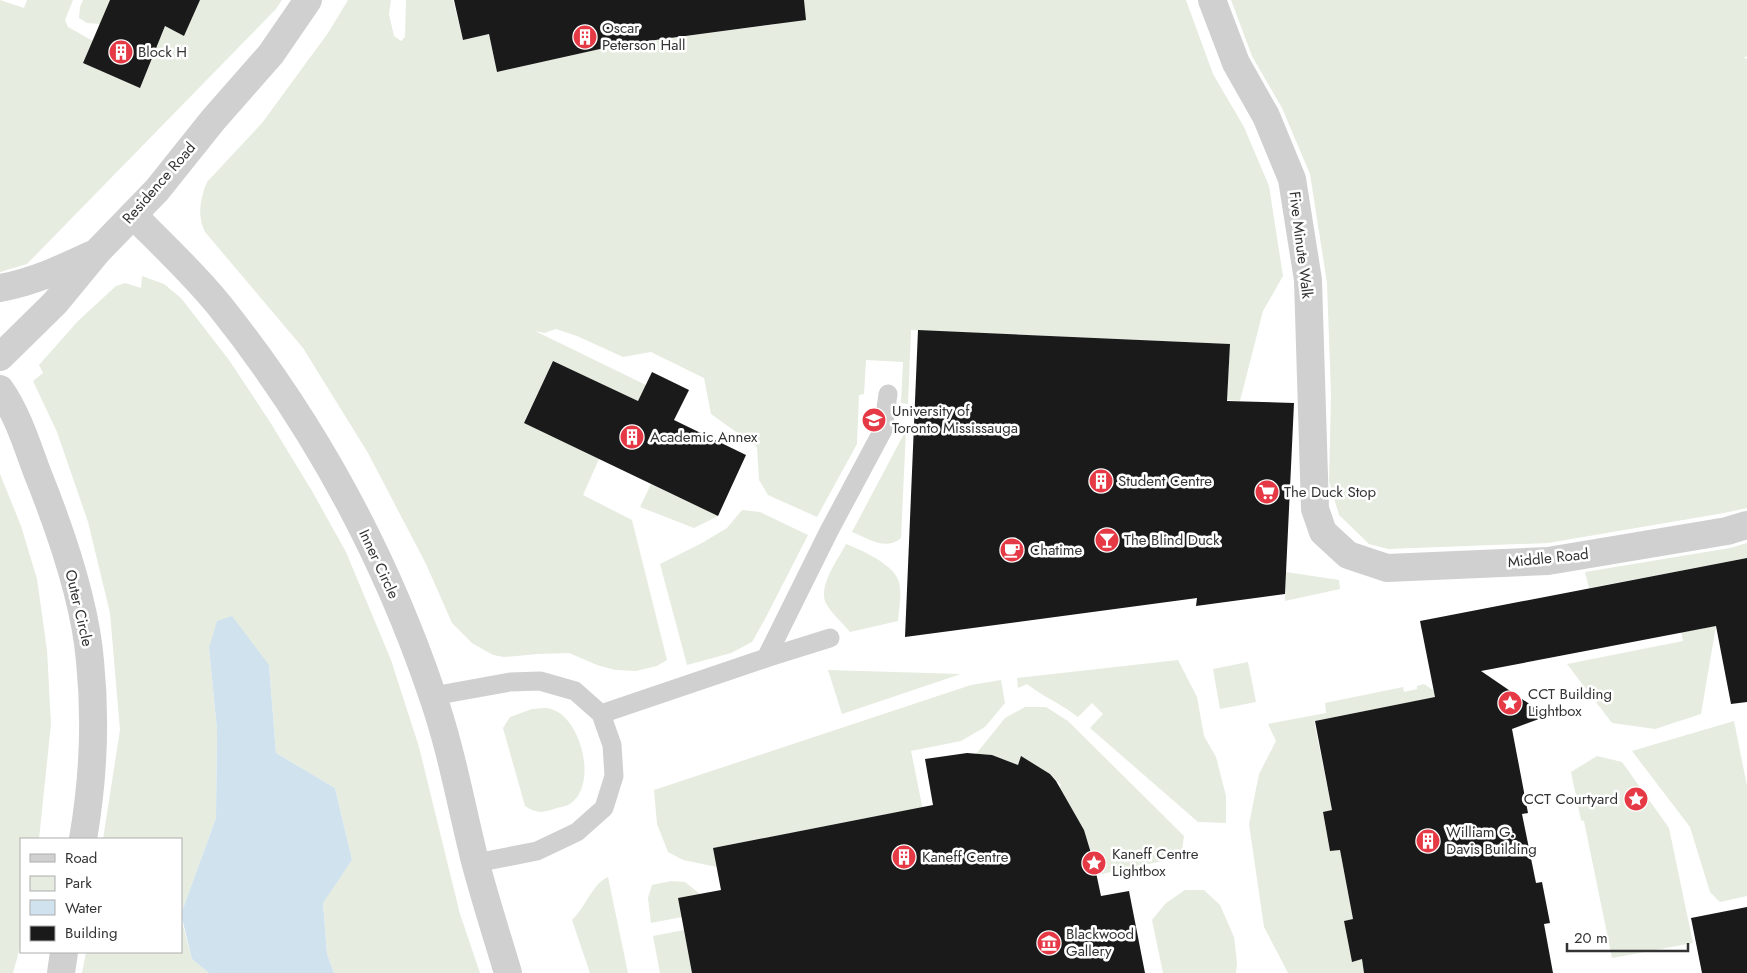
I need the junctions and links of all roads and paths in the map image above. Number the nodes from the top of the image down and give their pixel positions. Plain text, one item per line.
1 (308, 0) edge
2 (1212, 0) edge
3 (133, 215) junction
4 (97, 252) junction
5 (0, 288) edge
6 (0, 357) edge
7 (0, 389) edge
8 (888, 394) dead end
9 (1747, 525) edge
10 (1348, 555) joint
11 (830, 638) dead end
12 (766, 658) junction
13 (433, 696) junction
14 (601, 714) junction
15 (83, 838) edge
16 (476, 863) junction
17 (64, 953) edge
18 (61, 973) edge
19 (508, 973) edge

1 - 3 street, Residence Road
2 - 10 street, Five Minute Walk
3 - 4 street, Residence Road
3 - 13 street, Inner Circle
4 - 5 street
4 - 6 street, Residence Road
7 - 15 street, Outer Circle
8 - 12 lane
9 - 10 street, Middle Road
11 - 12 lane
12 - 14 lane
13 - 14 lane
13 - 16 street, Inner Circle
14 - 16 lane
16 - 19 street, Inner Circle
17 - 18 street

